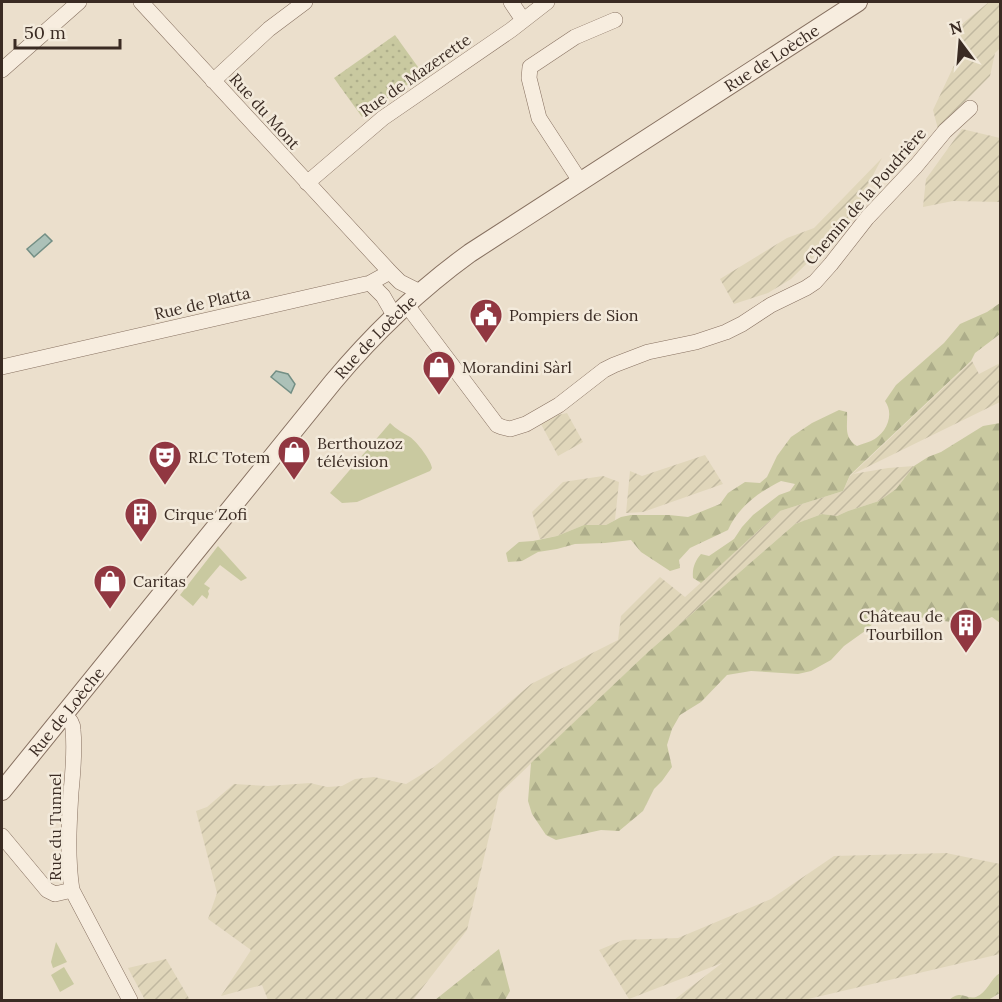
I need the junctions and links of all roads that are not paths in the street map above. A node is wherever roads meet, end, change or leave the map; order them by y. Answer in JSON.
{"nodes":[{"id":1,"x":79,"y":2,"type":"edge"},
{"id":2,"x":141,"y":2,"type":"edge"},
{"id":3,"x":305,"y":2,"type":"edge"},
{"id":4,"x":511,"y":2,"type":"edge"},
{"id":5,"x":548,"y":2,"type":"edge"},
{"id":6,"x":858,"y":2,"type":"edge"},
{"id":7,"x":524,"y":20,"type":"junction"},
{"id":8,"x":615,"y":20,"type":"dead end"},
{"id":9,"x":2,"y":70,"type":"edge"},
{"id":10,"x":213,"y":81,"type":"junction"},
{"id":11,"x":970,"y":108,"type":"dead end"},
{"id":12,"x":580,"y":181,"type":"junction"},
{"id":13,"x":307,"y":183,"type":"junction"},
{"id":14,"x":364,"y":244,"type":"junction"},
{"id":15,"x":390,"y":272,"type":"junction"},
{"id":16,"x":370,"y":283,"type":"junction"},
{"id":17,"x":407,"y":304,"type":"junction"},
{"id":18,"x":2,"y":367,"type":"edge"},
{"id":19,"x":64,"y":715,"type":"junction"},
{"id":20,"x":2,"y":791,"type":"edge"},
{"id":21,"x":2,"y":836,"type":"edge"},
{"id":22,"x":72,"y":890,"type":"junction"},
{"id":23,"x":130,"y":1000,"type":"edge"}],
"edges":[{"from":1,"to":9,"type":"street"},
{"from":2,"to":10,"type":"street","name":"Rue du Mont"},
{"from":3,"to":10,"type":"street"},
{"from":4,"to":7,"type":"street"},
{"from":5,"to":7,"type":"street","name":"Rue de Mazerette"},
{"from":6,"to":12,"type":"street","name":"Rue de Loèche"},
{"from":7,"to":13,"type":"street","name":"Rue de Mazerette"},
{"from":8,"to":12,"type":"street"},
{"from":10,"to":13,"type":"street","name":"Rue du Mont"},
{"from":11,"to":17,"type":"street","name":"Chemin de la Poudrière"},
{"from":12,"to":17,"type":"street","name":"Rue de Loèche"},
{"from":13,"to":14,"type":"street","name":"Rue du Mont"},
{"from":14,"to":15,"type":"street","name":"Rue du Mont"},
{"from":14,"to":16,"type":"street"},
{"from":15,"to":16,"type":"street","name":"Rue de Platta"},
{"from":15,"to":17,"type":"street","name":"Rue du Mont"},
{"from":16,"to":17,"type":"street"},
{"from":16,"to":18,"type":"street","name":"Rue de Platta"},
{"from":17,"to":19,"type":"street","name":"Rue de Loèche"},
{"from":19,"to":20,"type":"street","name":"Rue de Loèche"},
{"from":19,"to":22,"type":"street","name":"Rue du Tunnel"},
{"from":21,"to":22,"type":"street"},
{"from":22,"to":23,"type":"street","name":"Rue du Tunnel"}]}
